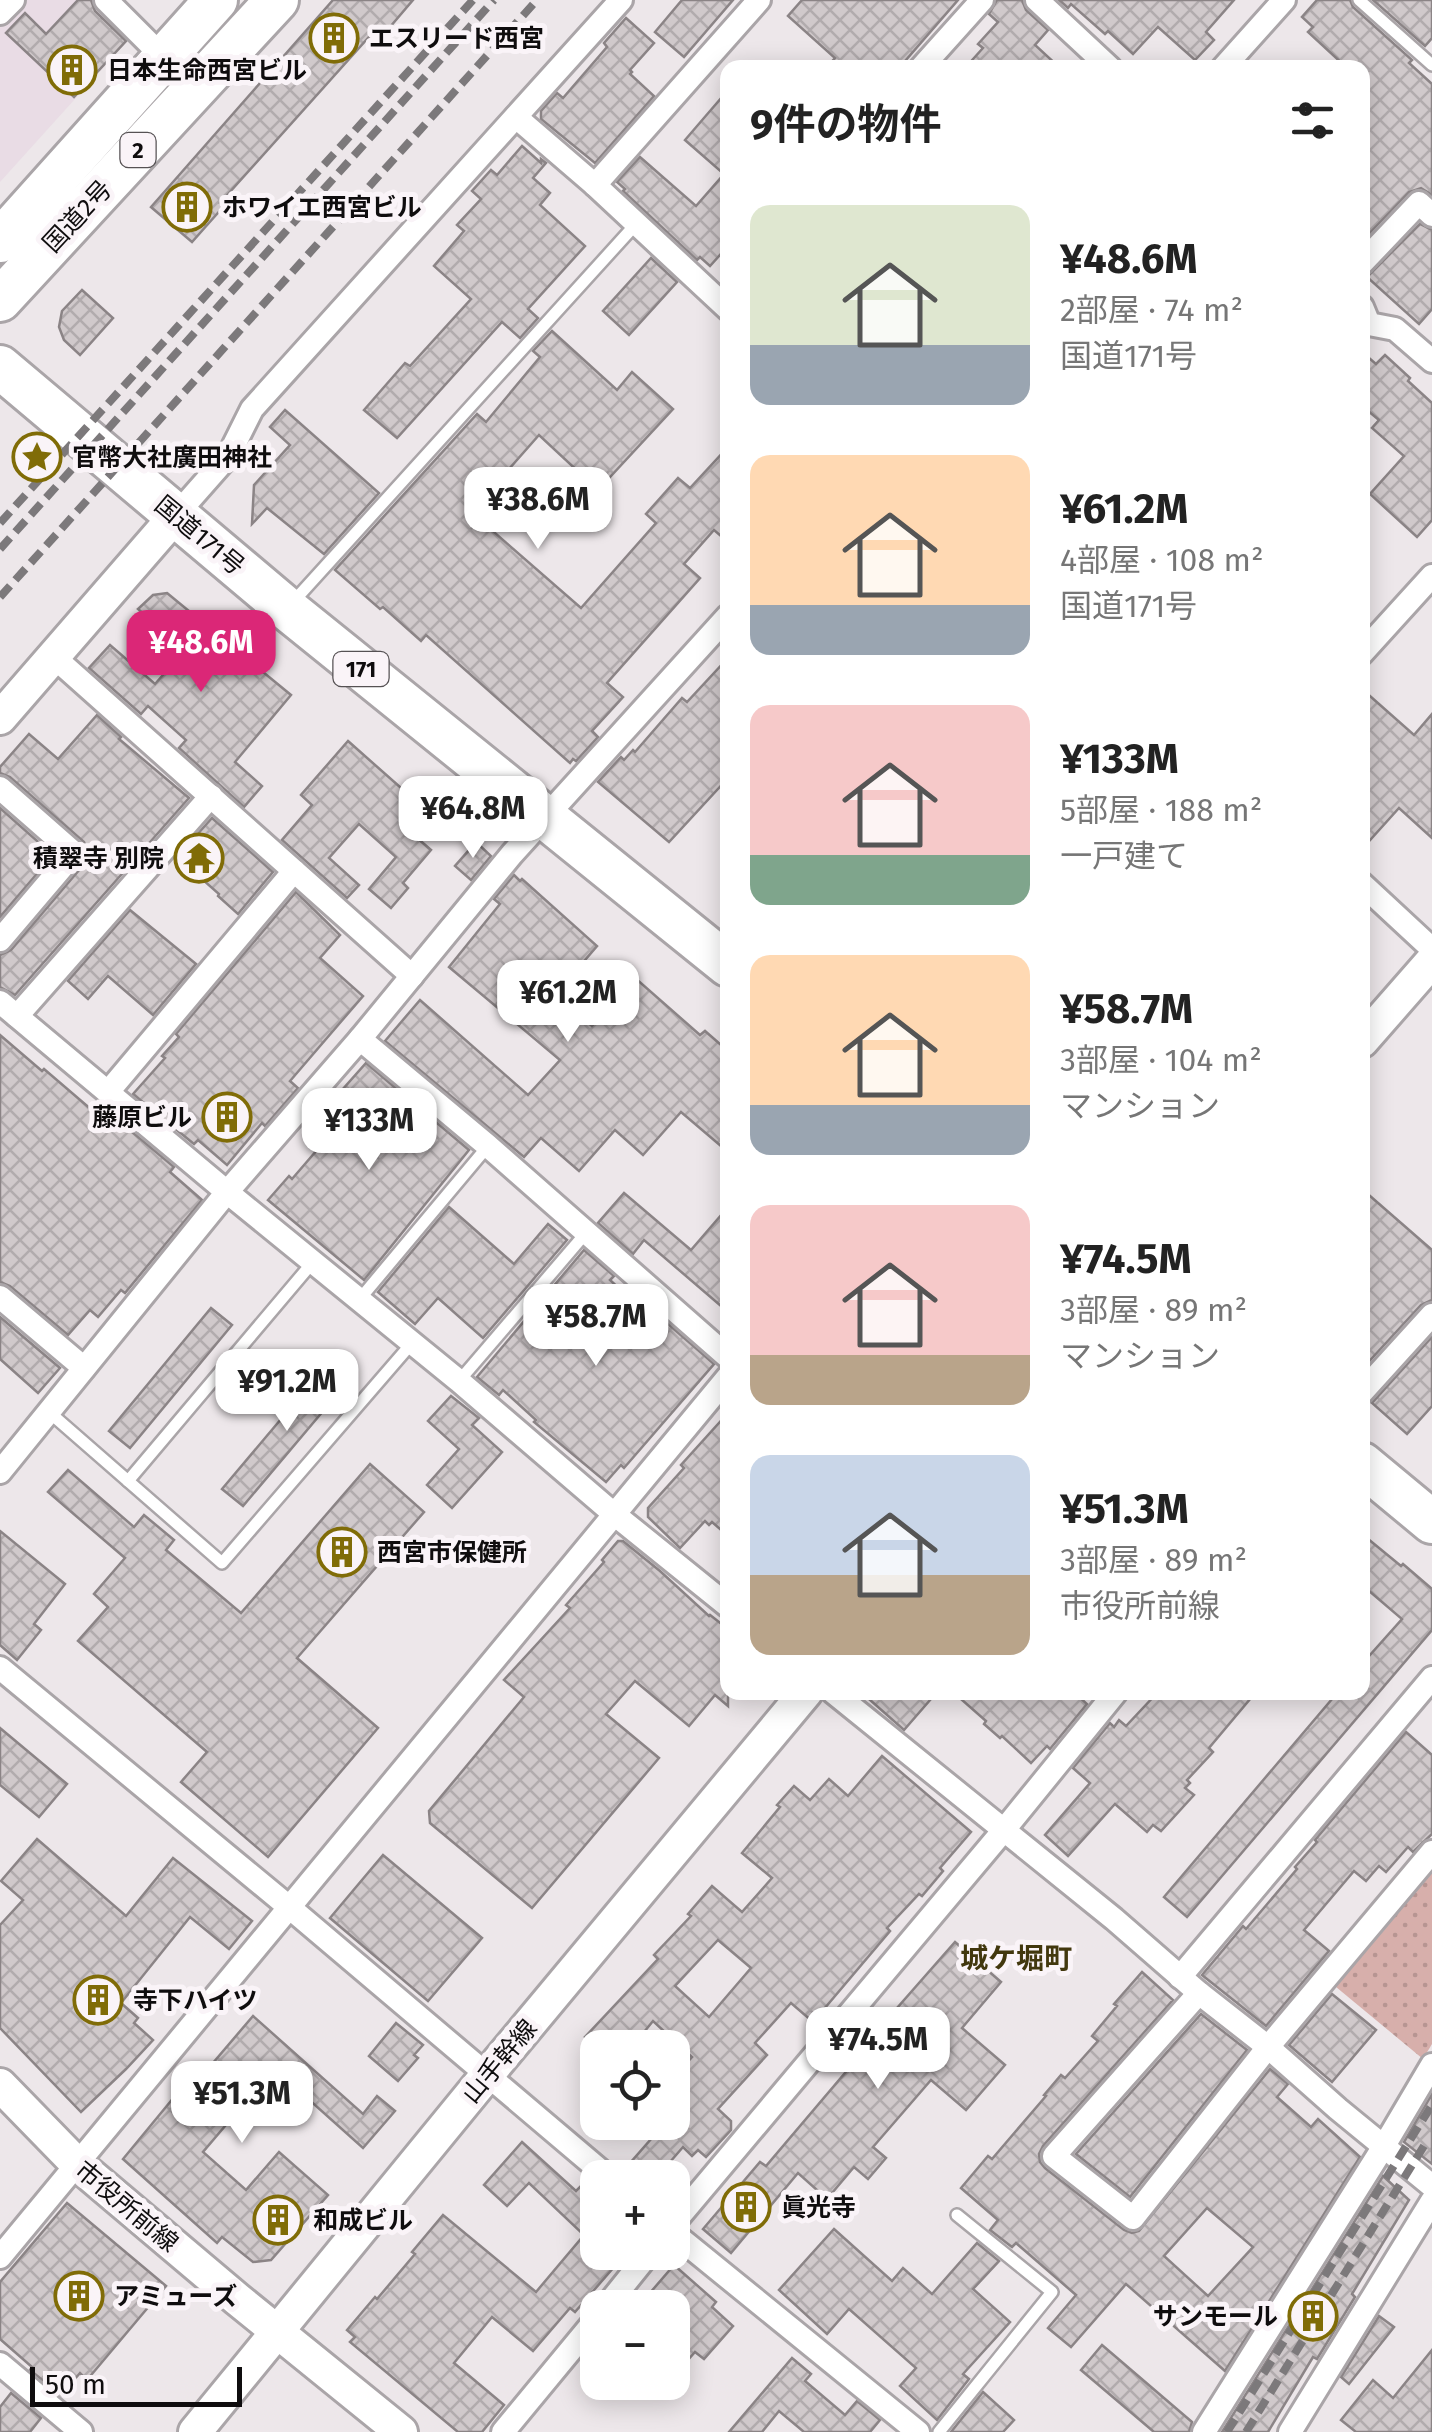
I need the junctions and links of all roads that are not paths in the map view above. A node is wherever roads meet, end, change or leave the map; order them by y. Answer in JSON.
{"nodes":[{"id":1,"x":14,"y":0,"type":"edge"},
{"id":2,"x":106,"y":0,"type":"edge"},
{"id":3,"x":216,"y":0,"type":"edge"},
{"id":4,"x":277,"y":0,"type":"edge"},
{"id":5,"x":621,"y":0,"type":"edge"},
{"id":6,"x":759,"y":0,"type":"edge"},
{"id":7,"x":982,"y":0,"type":"edge"},
{"id":8,"x":1037,"y":0,"type":"edge"},
{"id":9,"x":1284,"y":0,"type":"edge"},
{"id":10,"x":1360,"y":0,"type":"edge"},
{"id":11,"x":0,"y":13,"type":"edge"},
{"id":12,"x":164,"y":58,"type":"junction"},
{"id":13,"x":928,"y":60,"type":"edge"},
{"id":14,"x":1101,"y":60,"type":"edge"},
{"id":15,"x":1230,"y":60,"type":"edge"},
{"id":16,"x":1432,"y":65,"type":"edge"},
{"id":17,"x":516,"y":117,"type":"junction"},
{"id":18,"x":596,"y":185,"type":"junction"},
{"id":19,"x":1432,"y":215,"type":"edge"},
{"id":20,"x":636,"y":224,"type":"junction"},
{"id":21,"x":0,"y":241,"type":"edge"},
{"id":22,"x":1370,"y":254,"type":"edge"},
{"id":23,"x":720,"y":292,"type":"edge"},
{"id":24,"x":0,"y":300,"type":"edge"},
{"id":25,"x":1370,"y":322,"type":"edge"},
{"id":26,"x":1428,"y":349,"type":"edge"},
{"id":27,"x":0,"y":368,"type":"edge"},
{"id":28,"x":177,"y":514,"type":"junction"},
{"id":29,"x":1432,"y":576,"type":"edge"},
{"id":30,"x":287,"y":609,"type":"junction"},
{"id":31,"x":720,"y":625,"type":"edge"},
{"id":32,"x":1370,"y":644,"type":"edge"},
{"id":33,"x":54,"y":657,"type":"junction"},
{"id":34,"x":0,"y":718,"type":"edge"},
{"id":35,"x":0,"y":788,"type":"edge"},
{"id":36,"x":210,"y":796,"type":"junction"},
{"id":37,"x":546,"y":818,"type":"junction"},
{"id":38,"x":294,"y":871,"type":"junction"},
{"id":39,"x":1370,"y":891,"type":"edge"},
{"id":40,"x":0,"y":940,"type":"edge"},
{"id":41,"x":1432,"y":948,"type":"edge"},
{"id":42,"x":720,"y":959,"type":"edge"},
{"id":43,"x":1432,"y":961,"type":"edge"},
{"id":44,"x":412,"y":976,"type":"junction"},
{"id":45,"x":8,"y":1009,"type":"edge"},
{"id":46,"x":1370,"y":1032,"type":"edge"},
{"id":47,"x":360,"y":1039,"type":"junction"},
{"id":48,"x":108,"y":1092,"type":"junction"},
{"id":49,"x":488,"y":1146,"type":"junction"},
{"id":50,"x":227,"y":1192,"type":"junction"},
{"id":51,"x":585,"y":1234,"type":"junction"},
{"id":52,"x":313,"y":1262,"type":"junction"},
{"id":53,"x":0,"y":1297,"type":"edge"},
{"id":54,"x":359,"y":1300,"type":"junction"},
{"id":55,"x":1432,"y":1316,"type":"edge"},
{"id":56,"x":412,"y":1343,"type":"junction"},
{"id":57,"x":720,"y":1350,"type":"edge"},
{"id":58,"x":84,"y":1368,"type":"junction"},
{"id":59,"x":459,"y":1381,"type":"junction"},
{"id":60,"x":1370,"y":1383,"type":"edge"},
{"id":61,"x":720,"y":1388,"type":"edge"},
{"id":62,"x":49,"y":1412,"type":"junction"},
{"id":63,"x":4,"y":1457,"type":"edge"},
{"id":64,"x":1370,"y":1471,"type":"edge"},
{"id":65,"x":128,"y":1481,"type":"junction"},
{"id":66,"x":614,"y":1514,"type":"junction"},
{"id":67,"x":1432,"y":1522,"type":"edge"},
{"id":68,"x":720,"y":1600,"type":"edge"},
{"id":69,"x":0,"y":1668,"type":"edge"},
{"id":70,"x":1432,"y":1678,"type":"edge"},
{"id":71,"x":799,"y":1700,"type":"edge"},
{"id":72,"x":843,"y":1700,"type":"edge"},
{"id":73,"x":1110,"y":1700,"type":"edge"},
{"id":74,"x":1004,"y":1831,"type":"junction"},
{"id":75,"x":1432,"y":1852,"type":"edge"},
{"id":76,"x":289,"y":1907,"type":"junction"},
{"id":77,"x":1180,"y":1976,"type":"junction"},
{"id":78,"x":1199,"y":1993,"type":"junction"},
{"id":79,"x":1268,"y":2047,"type":"junction"},
{"id":80,"x":1432,"y":2064,"type":"edge"},
{"id":81,"x":487,"y":2074,"type":"junction"},
{"id":82,"x":0,"y":2085,"type":"edge"},
{"id":83,"x":1384,"y":2146,"type":"junction"},
{"id":84,"x":587,"y":2160,"type":"edge"},
{"id":85,"x":76,"y":2163,"type":"junction"},
{"id":86,"x":1432,"y":2186,"type":"edge"},
{"id":87,"x":1432,"y":2201,"type":"edge"},
{"id":88,"x":690,"y":2207,"type":"edge"},
{"id":89,"x":957,"y":2215,"type":"dead end"},
{"id":90,"x":690,"y":2244,"type":"edge"},
{"id":91,"x":0,"y":2258,"type":"edge"},
{"id":92,"x":636,"y":2270,"type":"edge"},
{"id":93,"x":619,"y":2290,"type":"edge"},
{"id":94,"x":278,"y":2332,"type":"junction"},
{"id":95,"x":580,"y":2338,"type":"edge"},
{"id":96,"x":0,"y":2364,"type":"edge"},
{"id":97,"x":905,"y":2428,"type":"edge"},
{"id":98,"x":81,"y":2432,"type":"edge"},
{"id":99,"x":195,"y":2432,"type":"edge"},
{"id":100,"x":401,"y":2432,"type":"edge"},
{"id":101,"x":502,"y":2432,"type":"edge"},
{"id":102,"x":940,"y":2432,"type":"edge"},
{"id":103,"x":1204,"y":2432,"type":"edge"},
{"id":104,"x":1290,"y":2432,"type":"edge"}],
"edges":[{"from":1,"to":11,"type":"street"},
{"from":2,"to":12,"type":"street"},
{"from":3,"to":12,"type":"highway","name":"国道2号","number":"2"},
{"from":4,"to":24,"type":"highway","name":"国道2号","number":"2"},
{"from":5,"to":17,"type":"street"},
{"from":6,"to":18,"type":"street"},
{"from":7,"to":13,"type":"street"},
{"from":8,"to":14,"type":"street"},
{"from":9,"to":15,"type":"street"},
{"from":10,"to":16,"type":"lane"},
{"from":12,"to":21,"type":"highway","name":"国道2号","number":"2"},
{"from":17,"to":18,"type":"street"},
{"from":17,"to":28,"type":"street"},
{"from":18,"to":20,"type":"street"},
{"from":19,"to":22,"type":"street"},
{"from":20,"to":23,"type":"street"},
{"from":20,"to":30,"type":"lane"},
{"from":25,"to":26,"type":"street"},
{"from":27,"to":28,"type":"highway","name":"国道171号","number":"171"},
{"from":28,"to":30,"type":"highway","name":"国道171号","number":"171"},
{"from":28,"to":33,"type":"street"},
{"from":29,"to":32,"type":"street"},
{"from":30,"to":37,"type":"highway","name":"国道171号","number":"171"},
{"from":31,"to":37,"type":"street"},
{"from":33,"to":34,"type":"street"},
{"from":33,"to":36,"type":"street"},
{"from":35,"to":40,"type":"street"},
{"from":36,"to":38,"type":"street"},
{"from":36,"to":45,"type":"street"},
{"from":37,"to":42,"type":"highway","name":"国道171号","number":"171"},
{"from":37,"to":44,"type":"street"},
{"from":38,"to":44,"type":"street"},
{"from":38,"to":48,"type":"street"},
{"from":39,"to":41,"type":"street"},
{"from":43,"to":46,"type":"street"},
{"from":44,"to":47,"type":"street"},
{"from":45,"to":48,"type":"street"},
{"from":47,"to":49,"type":"street"},
{"from":47,"to":50,"type":"street"},
{"from":48,"to":50,"type":"street"},
{"from":49,"to":51,"type":"street"},
{"from":49,"to":54,"type":"lane"},
{"from":50,"to":52,"type":"street"},
{"from":50,"to":58,"type":"street"},
{"from":51,"to":57,"type":"street"},
{"from":51,"to":59,"type":"lane"},
{"from":52,"to":54,"type":"street"},
{"from":52,"to":65,"type":"lane"},
{"from":53,"to":58,"type":"street"},
{"from":54,"to":56,"type":"street"},
{"from":55,"to":60,"type":"street"},
{"from":56,"to":59,"type":"street"},
{"from":56,"to":65,"type":"lane"},
{"from":58,"to":62,"type":"street"},
{"from":59,"to":66,"type":"street"},
{"from":61,"to":66,"type":"street"},
{"from":62,"to":63,"type":"street"},
{"from":62,"to":65,"type":"lane"},
{"from":64,"to":67,"type":"highway"},
{"from":66,"to":68,"type":"street"},
{"from":66,"to":76,"type":"street"},
{"from":69,"to":76,"type":"street"},
{"from":70,"to":77,"type":"street"},
{"from":71,"to":81,"type":"street","name":"山手幹線"},
{"from":72,"to":74,"type":"street"},
{"from":73,"to":74,"type":"street"},
{"from":74,"to":77,"type":"street"},
{"from":74,"to":88,"type":"street"},
{"from":75,"to":79,"type":"street"},
{"from":76,"to":81,"type":"street"},
{"from":76,"to":85,"type":"street"},
{"from":77,"to":78,"type":"street"},
{"from":78,"to":79,"type":"street"},
{"from":78,"to":79,"type":"street"},
{"from":79,"to":83,"type":"street"},
{"from":80,"to":83,"type":"street"},
{"from":81,"to":84,"type":"street"},
{"from":81,"to":94,"type":"street","name":"山手幹線"},
{"from":82,"to":85,"type":"street","name":"市役所前線"},
{"from":83,"to":86,"type":"street"},
{"from":83,"to":103,"type":"street"},
{"from":85,"to":91,"type":"street"},
{"from":85,"to":94,"type":"street","name":"市役所前線"},
{"from":87,"to":104,"type":"street"},
{"from":89,"to":102,"type":"lane"},
{"from":90,"to":97,"type":"street"},
{"from":92,"to":93,"type":"street"},
{"from":94,"to":99,"type":"street","name":"山手幹線"},
{"from":94,"to":100,"type":"street","name":"市役所前線"},
{"from":95,"to":101,"type":"street"},
{"from":96,"to":98,"type":"street"}]}
